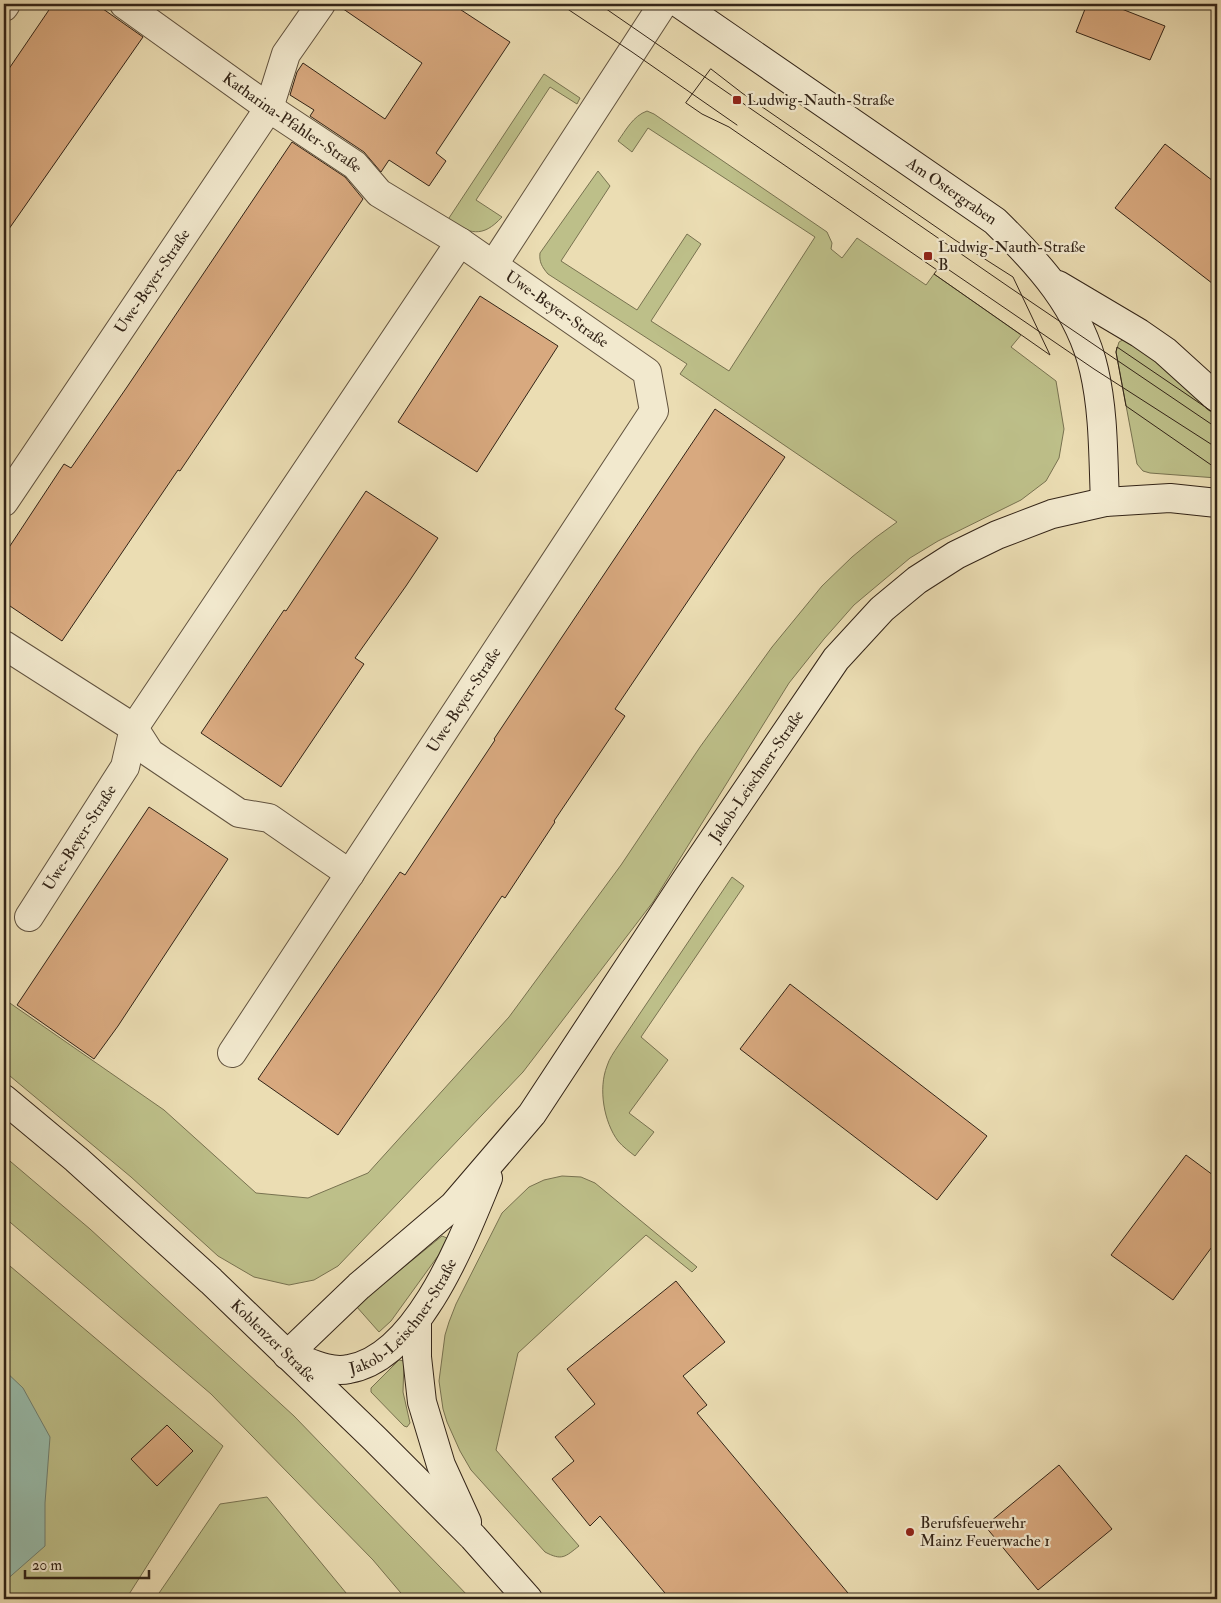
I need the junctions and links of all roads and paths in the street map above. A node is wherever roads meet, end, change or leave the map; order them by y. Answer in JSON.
{"nodes":[{"id":1,"x":6,"y":4,"type":"edge"},
{"id":2,"x":124,"y":4,"type":"edge"},
{"id":3,"x":321,"y":4,"type":"edge"},
{"id":4,"x":663,"y":4,"type":"edge"},
{"id":5,"x":680,"y":4,"type":"edge"},
{"id":6,"x":4,"y":7,"type":"edge"},
{"id":7,"x":269,"y":108,"type":"junction"},
{"id":8,"x":460,"y":242,"type":"junction"},
{"id":9,"x":494,"y":264,"type":"junction"},
{"id":10,"x":1050,"y":279,"type":"junction"},
{"id":11,"x":1217,"y":398,"type":"edge"},
{"id":12,"x":4,"y":502,"type":"edge"},
{"id":13,"x":1105,"y":502,"type":"junction"},
{"id":14,"x":1217,"y":503,"type":"edge"},
{"id":15,"x":4,"y":644,"type":"edge"},
{"id":16,"x":134,"y":728,"type":"junction"},
{"id":17,"x":350,"y":874,"type":"junction"},
{"id":18,"x":29,"y":917,"type":"dead end"},
{"id":19,"x":232,"y":1053,"type":"dead end"},
{"id":20,"x":4,"y":1099,"type":"edge"},
{"id":21,"x":498,"y":1156,"type":"junction"},
{"id":22,"x":418,"y":1320,"type":"junction"},
{"id":23,"x":288,"y":1355,"type":"junction"},
{"id":24,"x":473,"y":1537,"type":"junction"},
{"id":25,"x":528,"y":1599,"type":"edge"}],
"edges":[{"from":1,"to":6,"type":"street"},
{"from":2,"to":7,"type":"street","name":"Katharina-Pfahler-Straße"},
{"from":3,"to":7,"type":"street","name":"Uwe-Beyer-Straße"},
{"from":4,"to":9,"type":"street"},
{"from":5,"to":10,"type":"street","name":"Am Ostergraben"},
{"from":7,"to":8,"type":"street","name":"Katharina-Pfahler-Straße"},
{"from":7,"to":12,"type":"street","name":"Uwe-Beyer-Straße"},
{"from":8,"to":9,"type":"street","name":"Uwe-Beyer-Straße"},
{"from":8,"to":16,"type":"street","name":"Uwe-Beyer-Straße"},
{"from":9,"to":17,"type":"street","name":"Uwe-Beyer-Straße"},
{"from":10,"to":11,"type":"street"},
{"from":10,"to":13,"type":"street","name":"Am Ostergraben"},
{"from":13,"to":14,"type":"street"},
{"from":13,"to":21,"type":"street","name":"Jakob-Leischner-Straße"},
{"from":15,"to":16,"type":"street"},
{"from":16,"to":17,"type":"street"},
{"from":16,"to":18,"type":"street","name":"Uwe-Beyer-Straße"},
{"from":17,"to":19,"type":"street","name":"Uwe-Beyer-Straße"},
{"from":20,"to":23,"type":"street","name":"Koblenzer Straße"},
{"from":21,"to":22,"type":"street","name":"Jakob-Leischner-Straße"},
{"from":21,"to":23,"type":"street","name":"Jakob-Leischner-Straße"},
{"from":22,"to":23,"type":"street","name":"Jakob-Leischner-Straße"},
{"from":22,"to":24,"type":"street"},
{"from":23,"to":24,"type":"street","name":"Koblenzer Straße"},
{"from":24,"to":25,"type":"street","name":"Koblenzer Straße"}]}
